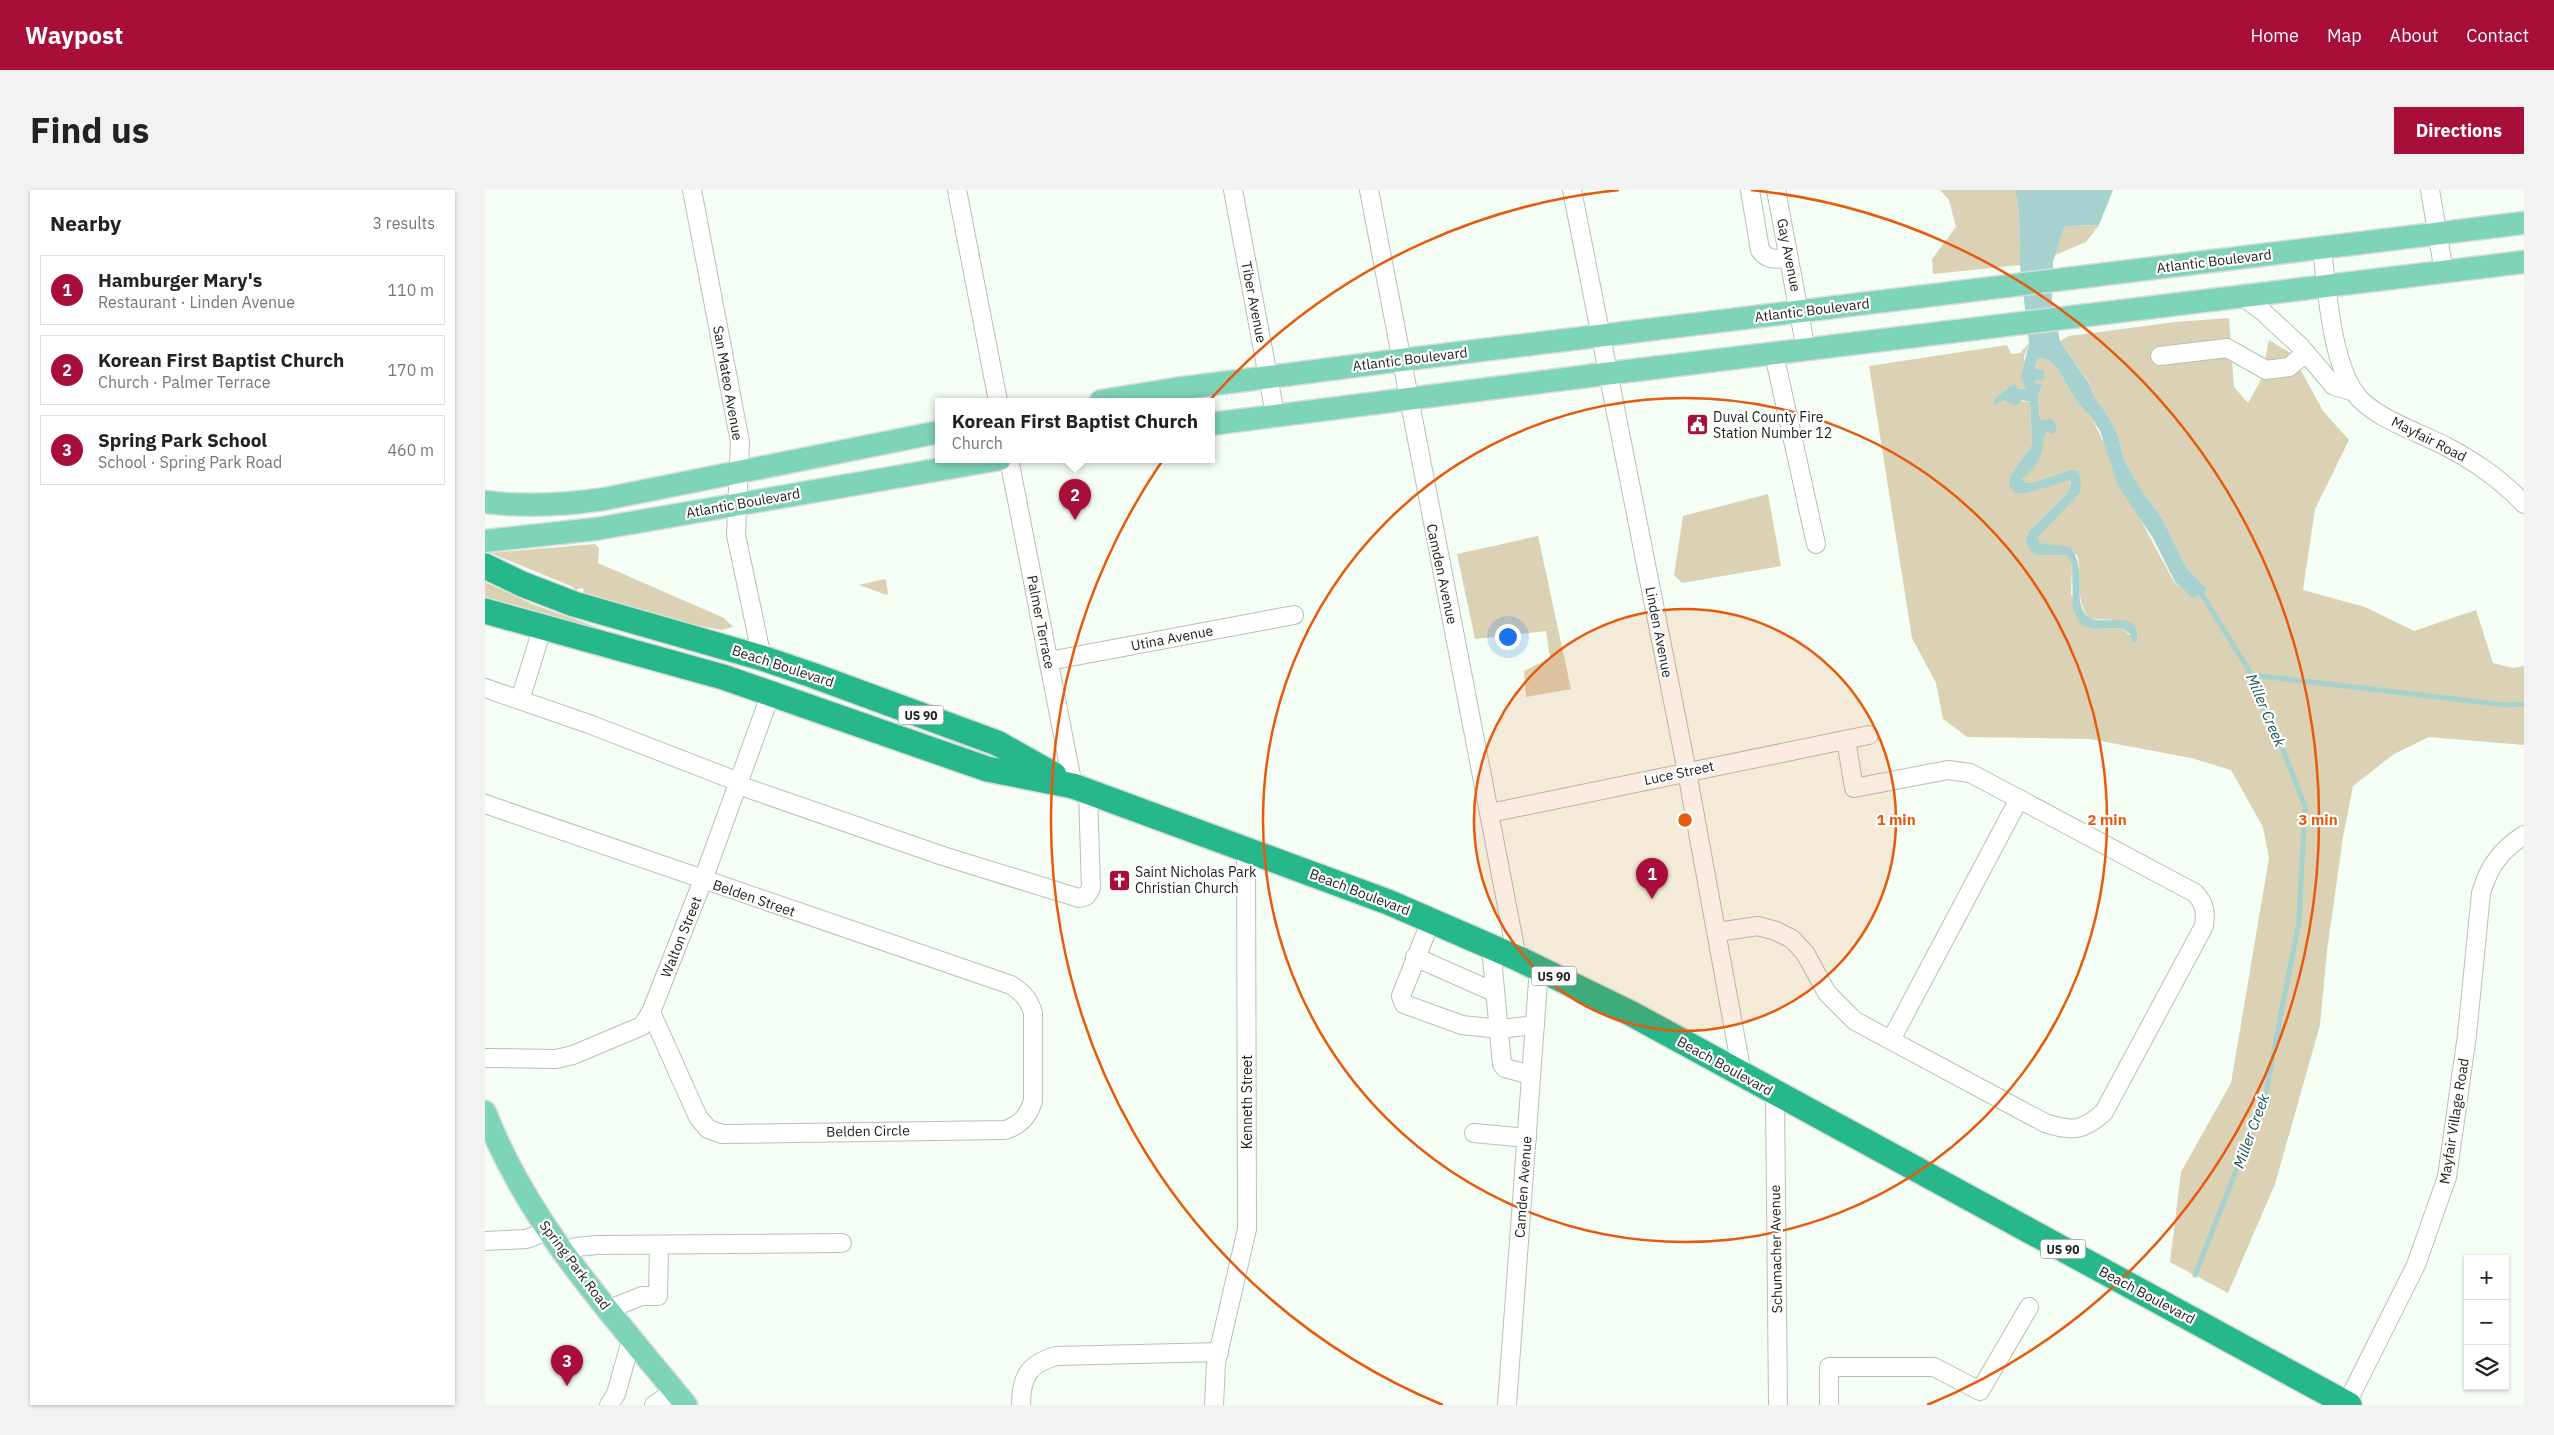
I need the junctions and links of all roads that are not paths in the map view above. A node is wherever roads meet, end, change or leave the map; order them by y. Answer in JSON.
{"nodes":[{"id":1,"x":692,"y":190,"type":"edge"},
{"id":2,"x":957,"y":190,"type":"edge"},
{"id":3,"x":1233,"y":190,"type":"edge"},
{"id":4,"x":1369,"y":190,"type":"edge"},
{"id":5,"x":1572,"y":190,"type":"edge"},
{"id":6,"x":1750,"y":190,"type":"edge"},
{"id":7,"x":1776,"y":190,"type":"edge"},
{"id":8,"x":2429,"y":190,"type":"edge"},
{"id":9,"x":2524,"y":223,"type":"edge"},
{"id":10,"x":2437,"y":234,"type":"junction"},
{"id":11,"x":2322,"y":248,"type":"junction"},
{"id":12,"x":1789,"y":258,"type":"junction"},
{"id":13,"x":2524,"y":262,"type":"edge"},
{"id":14,"x":2444,"y":272,"type":"junction"},
{"id":15,"x":2327,"y":286,"type":"junction"},
{"id":16,"x":2241,"y":296,"type":"junction"},
{"id":17,"x":1800,"y":312,"type":"junction"},
{"id":18,"x":1599,"y":337,"type":"junction"},
{"id":19,"x":1807,"y":350,"type":"junction"},
{"id":20,"x":2306,"y":353,"type":"junction"},
{"id":21,"x":1774,"y":354,"type":"junction"},
{"id":22,"x":2159,"y":356,"type":"dead end"},
{"id":23,"x":1401,"y":360,"type":"junction"},
{"id":24,"x":1607,"y":373,"type":"junction"},
{"id":25,"x":1268,"y":377,"type":"junction"},
{"id":26,"x":2355,"y":392,"type":"junction"},
{"id":27,"x":997,"y":398,"type":"edge"},
{"id":28,"x":1122,"y":398,"type":"edge"},
{"id":29,"x":1408,"y":398,"type":"junction"},
{"id":30,"x":1275,"y":414,"type":"junction"},
{"id":31,"x":1215,"y":423,"type":"edge"},
{"id":32,"x":935,"y":433,"type":"edge"},
{"id":33,"x":978,"y":463,"type":"edge"},
{"id":34,"x":1010,"y":463,"type":"edge"},
{"id":35,"x":738,"y":473,"type":"junction"},
{"id":36,"x":485,"y":502,"type":"edge"},
{"id":37,"x":737,"y":503,"type":"junction"},
{"id":38,"x":2524,"y":504,"type":"edge"},
{"id":39,"x":485,"y":541,"type":"edge"},
{"id":40,"x":1816,"y":544,"type":"dead end"},
{"id":41,"x":485,"y":566,"type":"edge"},
{"id":42,"x":485,"y":611,"type":"edge"},
{"id":43,"x":1294,"y":615,"type":"dead end"},
{"id":44,"x":542,"y":628,"type":"junction"},
{"id":45,"x":762,"y":658,"type":"junction"},
{"id":46,"x":1049,"y":661,"type":"junction"},
{"id":47,"x":485,"y":688,"type":"edge"},
{"id":48,"x":771,"y":694,"type":"junction"},
{"id":49,"x":520,"y":700,"type":"junction"},
{"id":50,"x":1869,"y":735,"type":"dead end"},
{"id":51,"x":1845,"y":740,"type":"junction"},
{"id":52,"x":1687,"y":772,"type":"junction"},
{"id":53,"x":739,"y":784,"type":"junction"},
{"id":54,"x":1081,"y":789,"type":"junction"},
{"id":55,"x":2019,"y":799,"type":"junction"},
{"id":56,"x":485,"y":804,"type":"edge"},
{"id":57,"x":1490,"y":813,"type":"junction"},
{"id":58,"x":2524,"y":835,"type":"edge"},
{"id":59,"x":1246,"y":848,"type":"junction"},
{"id":60,"x":703,"y":880,"type":"junction"},
{"id":61,"x":1431,"y":920,"type":"junction"},
{"id":62,"x":1717,"y":932,"type":"junction"},
{"id":63,"x":1491,"y":947,"type":"junction"},
{"id":64,"x":1415,"y":957,"type":"junction"},
{"id":65,"x":1517,"y":958,"type":"junction"},
{"id":66,"x":1539,"y":968,"type":"junction"},
{"id":67,"x":1022,"y":992,"type":"joint"},
{"id":68,"x":1494,"y":992,"type":"junction"},
{"id":69,"x":651,"y":1012,"type":"junction"},
{"id":70,"x":1535,"y":1026,"type":"junction"},
{"id":71,"x":1500,"y":1029,"type":"junction"},
{"id":72,"x":1891,"y":1040,"type":"junction"},
{"id":73,"x":485,"y":1058,"type":"edge"},
{"id":74,"x":1742,"y":1074,"type":"junction"},
{"id":75,"x":1531,"y":1075,"type":"junction"},
{"id":76,"x":1775,"y":1093,"type":"junction"},
{"id":77,"x":485,"y":1112,"type":"edge"},
{"id":78,"x":1475,"y":1133,"type":"dead end"},
{"id":79,"x":1527,"y":1138,"type":"junction"},
{"id":80,"x":547,"y":1231,"type":"junction"},
{"id":81,"x":485,"y":1241,"type":"edge"},
{"id":82,"x":842,"y":1243,"type":"dead end"},
{"id":83,"x":659,"y":1246,"type":"junction"},
{"id":84,"x":563,"y":1252,"type":"junction"},
{"id":85,"x":2029,"y":1307,"type":"dead end"},
{"id":86,"x":609,"y":1309,"type":"junction"},
{"id":87,"x":631,"y":1337,"type":"junction"},
{"id":88,"x":1219,"y":1352,"type":"junction"},
{"id":89,"x":680,"y":1398,"type":"edge"},
{"id":90,"x":1979,"y":1398,"type":"edge"},
{"id":91,"x":609,"y":1405,"type":"edge"},
{"id":92,"x":655,"y":1405,"type":"edge"},
{"id":93,"x":1021,"y":1405,"type":"edge"},
{"id":94,"x":1214,"y":1405,"type":"edge"},
{"id":95,"x":1507,"y":1405,"type":"edge"},
{"id":96,"x":1778,"y":1405,"type":"edge"},
{"id":97,"x":1829,"y":1405,"type":"edge"},
{"id":98,"x":2348,"y":1405,"type":"edge"}],
"edges":[{"from":1,"to":35,"type":"street","name":"San Mateo Avenue"},
{"from":2,"to":27,"type":"street"},
{"from":3,"to":25,"type":"street","name":"Tiber Avenue"},
{"from":4,"to":23,"type":"street","name":"Camden Avenue"},
{"from":5,"to":18,"type":"street","name":"Linden Avenue"},
{"from":6,"to":12,"type":"street"},
{"from":7,"to":12,"type":"street","name":"Gay Avenue"},
{"from":8,"to":10,"type":"street"},
{"from":9,"to":10,"type":"main road","name":"Atlantic Boulevard"},
{"from":10,"to":11,"type":"main road","name":"Atlantic Boulevard"},
{"from":10,"to":14,"type":"street"},
{"from":11,"to":15,"type":"street","name":"Mayfair Road"},
{"from":11,"to":17,"type":"main road","name":"Atlantic Boulevard"},
{"from":12,"to":17,"type":"street","name":"Gay Avenue"},
{"from":13,"to":14,"type":"main road"},
{"from":14,"to":15,"type":"main road"},
{"from":15,"to":16,"type":"main road"},
{"from":15,"to":26,"type":"street","name":"Mayfair Road"},
{"from":16,"to":19,"type":"main road"},
{"from":16,"to":20,"type":"street"},
{"from":17,"to":18,"type":"main road","name":"Atlantic Boulevard"},
{"from":17,"to":19,"type":"street","name":"Gay Avenue"},
{"from":18,"to":23,"type":"main road","name":"Atlantic Boulevard"},
{"from":18,"to":24,"type":"street","name":"Linden Avenue"},
{"from":19,"to":21,"type":"main road"},
{"from":20,"to":22,"type":"street"},
{"from":20,"to":26,"type":"street"},
{"from":21,"to":24,"type":"main road"},
{"from":21,"to":40,"type":"street"},
{"from":23,"to":25,"type":"main road","name":"Atlantic Boulevard"},
{"from":23,"to":29,"type":"street","name":"Camden Avenue"},
{"from":24,"to":29,"type":"main road"},
{"from":24,"to":52,"type":"street","name":"Linden Avenue"},
{"from":25,"to":28,"type":"main road","name":"Atlantic Boulevard"},
{"from":25,"to":30,"type":"street","name":"Tiber Avenue"},
{"from":26,"to":38,"type":"street","name":"Mayfair Road"},
{"from":29,"to":30,"type":"main road"},
{"from":29,"to":57,"type":"street","name":"Camden Avenue"},
{"from":30,"to":31,"type":"main road"},
{"from":32,"to":35,"type":"main road"},
{"from":33,"to":37,"type":"main road","name":"Atlantic Boulevard"},
{"from":34,"to":46,"type":"street","name":"Palmer Terrace"},
{"from":35,"to":36,"type":"main road"},
{"from":35,"to":37,"type":"street","name":"San Mateo Avenue"},
{"from":37,"to":39,"type":"main road","name":"Atlantic Boulevard"},
{"from":37,"to":45,"type":"street","name":"San Mateo Avenue"},
{"from":41,"to":45,"type":"highway","name":"Beach Boulevard","number":"US 90"},
{"from":42,"to":44,"type":"highway","name":"Beach Boulevard","number":"US 90"},
{"from":43,"to":46,"type":"street","name":"Utina Avenue"},
{"from":44,"to":48,"type":"highway","name":"Beach Boulevard","number":"US 90"},
{"from":44,"to":49,"type":"street"},
{"from":45,"to":48,"type":"main road","name":"San Mateo Avenue"},
{"from":45,"to":54,"type":"highway","name":"Beach Boulevard","number":"US 90"},
{"from":46,"to":54,"type":"street","name":"Palmer Terrace"},
{"from":47,"to":49,"type":"street"},
{"from":48,"to":53,"type":"street","name":"Walton Street"},
{"from":48,"to":54,"type":"highway","name":"Beach Boulevard","number":"US 90"},
{"from":49,"to":53,"type":"street"},
{"from":50,"to":51,"type":"street","name":"Luce Street"},
{"from":51,"to":52,"type":"street","name":"Luce Street"},
{"from":51,"to":55,"type":"street"},
{"from":52,"to":57,"type":"street","name":"Luce Street"},
{"from":52,"to":62,"type":"street","name":"Linden Avenue"},
{"from":53,"to":54,"type":"street","name":"Palmer Terrace"},
{"from":53,"to":60,"type":"street","name":"Walton Street"},
{"from":54,"to":59,"type":"highway","name":"Beach Boulevard","number":"US 90"},
{"from":55,"to":72,"type":"street"},
{"from":55,"to":72,"type":"street"},
{"from":56,"to":60,"type":"street","name":"Belden Street"},
{"from":57,"to":65,"type":"street","name":"Camden Avenue"},
{"from":58,"to":98,"type":"street","name":"Mayfair Village Road"},
{"from":59,"to":61,"type":"highway","name":"Beach Boulevard","number":"US 90"},
{"from":59,"to":88,"type":"street","name":"Kenneth Street"},
{"from":60,"to":67,"type":"street","name":"Belden Street"},
{"from":60,"to":69,"type":"street","name":"Walton Street"},
{"from":61,"to":63,"type":"highway","name":"Beach Boulevard","number":"US 90"},
{"from":61,"to":64,"type":"street"},
{"from":62,"to":72,"type":"street"},
{"from":62,"to":74,"type":"street","name":"Linden Avenue"},
{"from":63,"to":65,"type":"highway","name":"Beach Boulevard","number":"US 90"},
{"from":63,"to":68,"type":"street"},
{"from":64,"to":68,"type":"street"},
{"from":64,"to":71,"type":"street"},
{"from":65,"to":66,"type":"highway","name":"Beach Boulevard","number":"US 90"},
{"from":66,"to":70,"type":"street","name":"Camden Avenue"},
{"from":66,"to":74,"type":"highway","name":"Beach Boulevard","number":"US 90"},
{"from":67,"to":69,"type":"street","name":"Belden Circle"},
{"from":68,"to":71,"type":"street"},
{"from":69,"to":73,"type":"street","name":"Walton Street"},
{"from":70,"to":71,"type":"street"},
{"from":70,"to":75,"type":"street","name":"Camden Avenue"},
{"from":71,"to":75,"type":"street"},
{"from":74,"to":76,"type":"highway","name":"Beach Boulevard","number":"US 90"},
{"from":75,"to":79,"type":"street","name":"Camden Avenue"},
{"from":76,"to":96,"type":"street","name":"Schumacher Avenue"},
{"from":76,"to":98,"type":"highway","name":"Beach Boulevard","number":"US 90"},
{"from":77,"to":80,"type":"main road","name":"Spring Park Road"},
{"from":78,"to":79,"type":"street"},
{"from":79,"to":95,"type":"street","name":"Camden Avenue"},
{"from":80,"to":81,"type":"street"},
{"from":80,"to":84,"type":"main road","name":"Spring Park Road"},
{"from":82,"to":83,"type":"street"},
{"from":83,"to":84,"type":"street"},
{"from":83,"to":86,"type":"street"},
{"from":84,"to":86,"type":"main road","name":"Spring Park Road"},
{"from":85,"to":90,"type":"street"},
{"from":86,"to":87,"type":"main road","name":"Spring Park Road"},
{"from":87,"to":89,"type":"main road","name":"Spring Park Road"},
{"from":87,"to":91,"type":"street"},
{"from":88,"to":93,"type":"street"},
{"from":88,"to":94,"type":"street","name":"Kenneth Street"},
{"from":89,"to":92,"type":"street"},
{"from":90,"to":97,"type":"street"}]}
